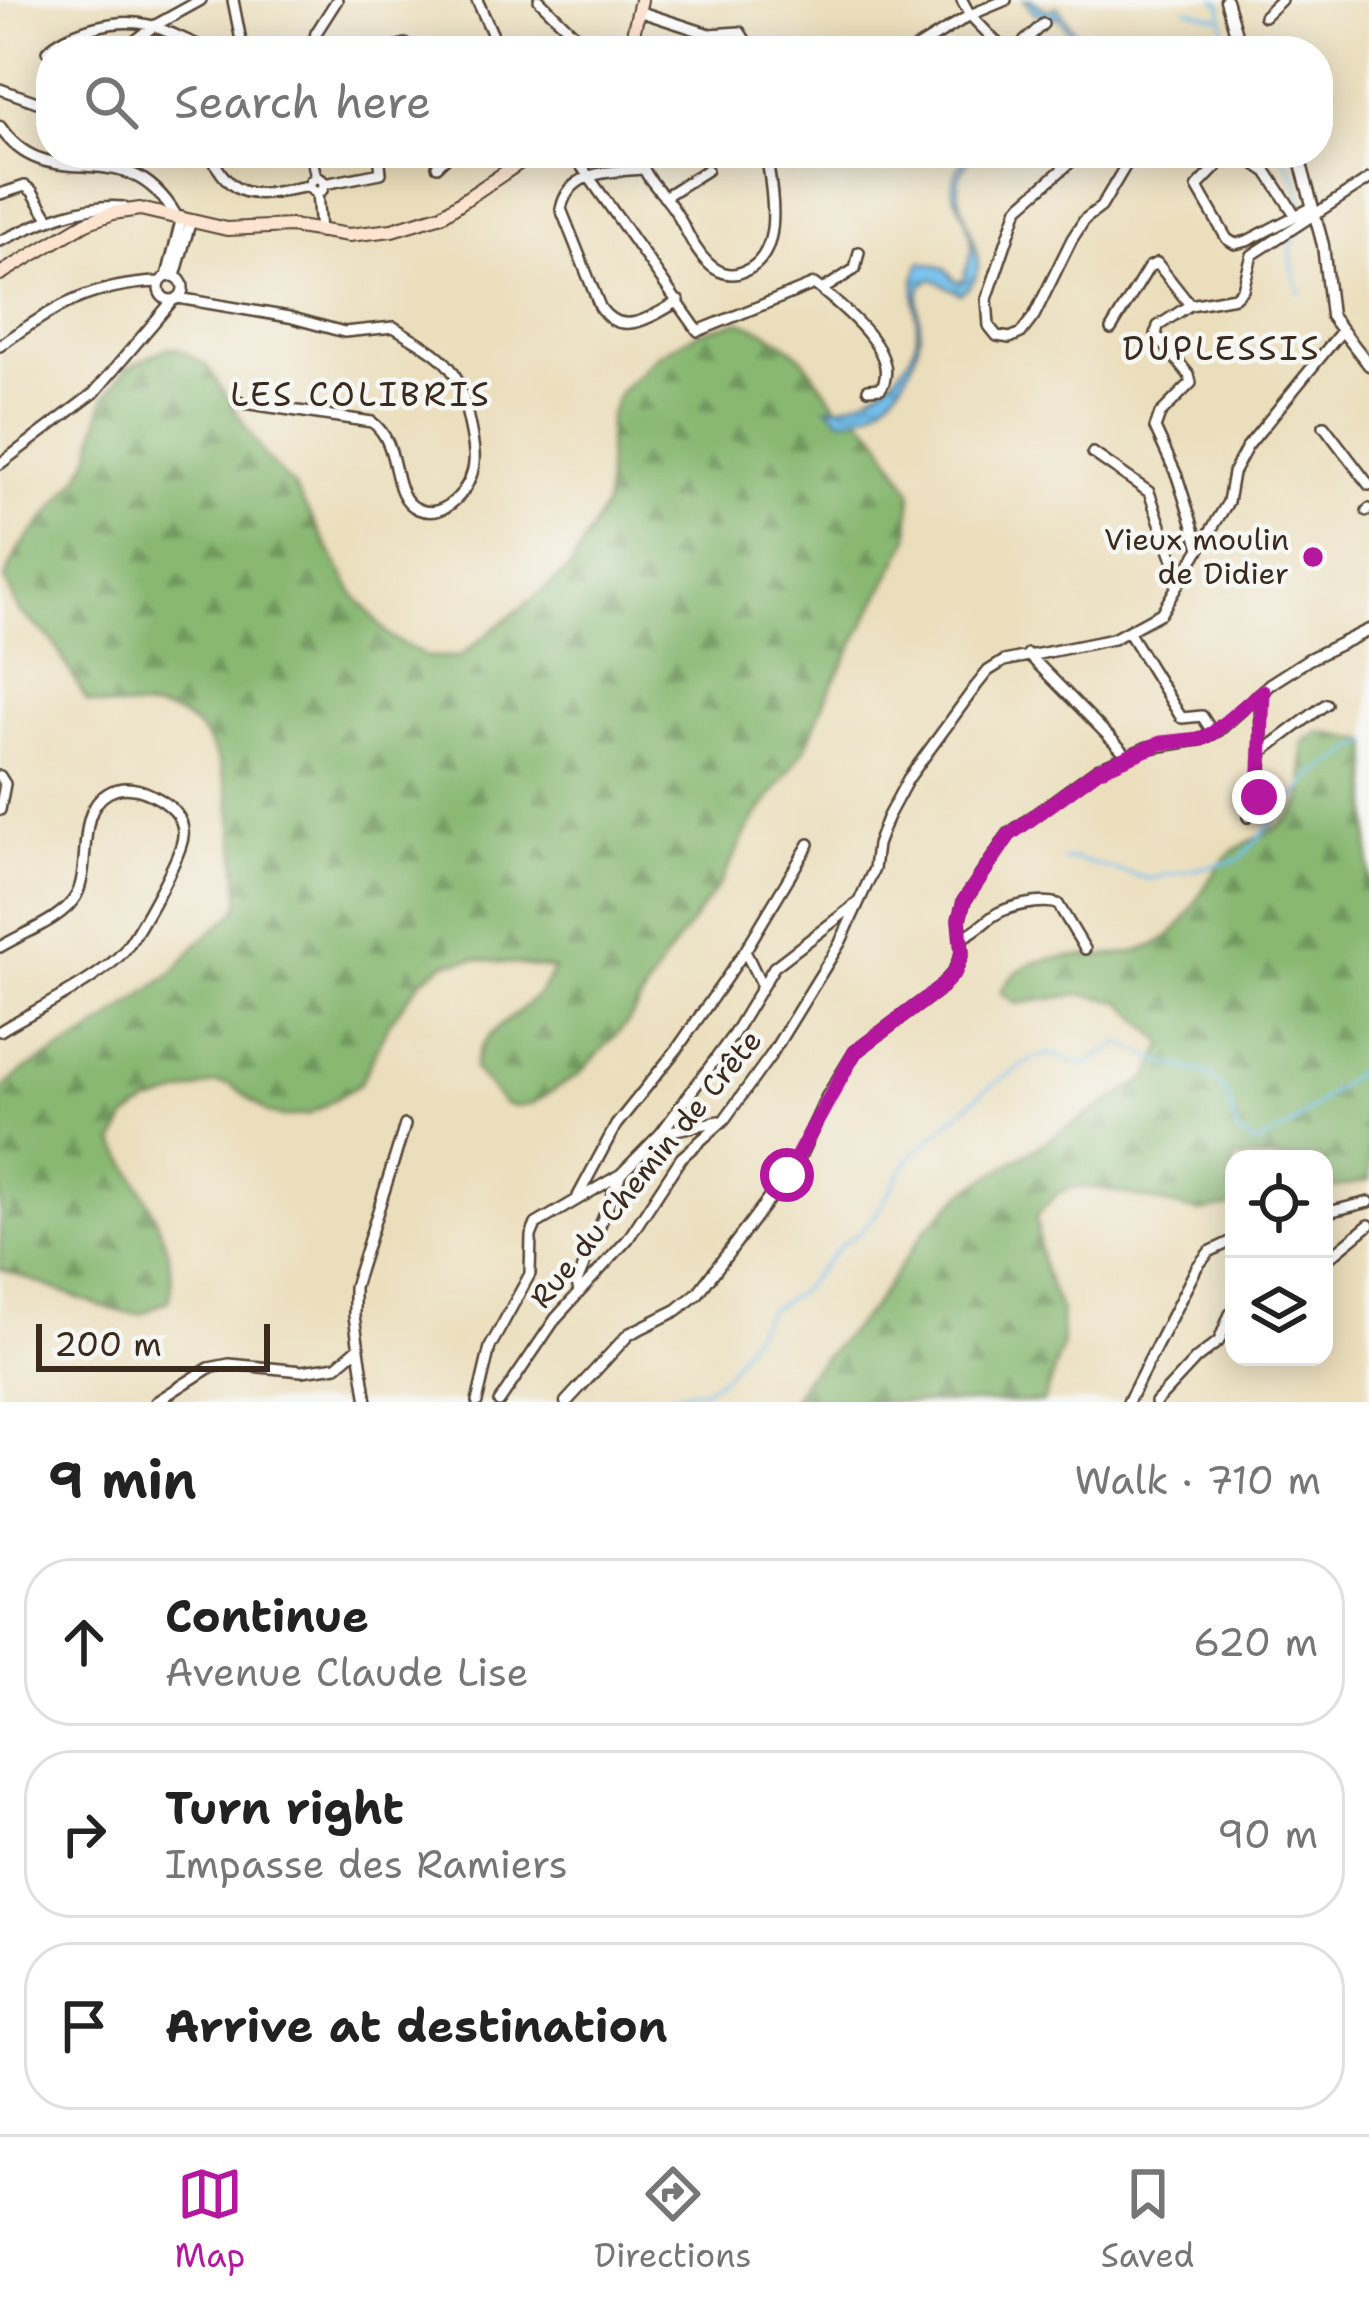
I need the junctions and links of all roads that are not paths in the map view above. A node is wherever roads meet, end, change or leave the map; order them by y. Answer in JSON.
{"nodes":[{"id":1,"x":200,"y":0,"type":"edge"},
{"id":2,"x":232,"y":0,"type":"edge"},
{"id":3,"x":337,"y":0,"type":"edge"},
{"id":4,"x":477,"y":0,"type":"edge"},
{"id":5,"x":539,"y":0,"type":"edge"},
{"id":6,"x":962,"y":0,"type":"edge"},
{"id":7,"x":1006,"y":0,"type":"edge"},
{"id":8,"x":1226,"y":0,"type":"edge"},
{"id":9,"x":1281,"y":0,"type":"edge"},
{"id":10,"x":639,"y":6,"type":"edge"},
{"id":11,"x":970,"y":15,"type":"junction"},
{"id":12,"x":1264,"y":16,"type":"dead end"},
{"id":13,"x":1043,"y":24,"type":"dead end"},
{"id":14,"x":154,"y":26,"type":"junction"},
{"id":15,"x":73,"y":36,"type":"edge"},
{"id":16,"x":141,"y":36,"type":"edge"},
{"id":17,"x":178,"y":36,"type":"edge"},
{"id":18,"x":240,"y":36,"type":"edge"},
{"id":19,"x":315,"y":36,"type":"edge"},
{"id":20,"x":493,"y":36,"type":"edge"},
{"id":21,"x":576,"y":36,"type":"edge"},
{"id":22,"x":632,"y":36,"type":"edge"},
{"id":23,"x":746,"y":36,"type":"edge"},
{"id":24,"x":937,"y":36,"type":"edge"},
{"id":25,"x":990,"y":36,"type":"edge"},
{"id":26,"x":1030,"y":36,"type":"edge"},
{"id":27,"x":1237,"y":36,"type":"edge"},
{"id":28,"x":0,"y":88,"type":"edge"},
{"id":29,"x":36,"y":101,"type":"edge"},
{"id":30,"x":0,"y":127,"type":"edge"},
{"id":31,"x":36,"y":160,"type":"edge"},
{"id":32,"x":118,"y":168,"type":"edge"},
{"id":33,"x":218,"y":168,"type":"edge"},
{"id":34,"x":314,"y":168,"type":"edge"},
{"id":35,"x":380,"y":168,"type":"edge"},
{"id":36,"x":512,"y":168,"type":"edge"},
{"id":37,"x":583,"y":168,"type":"edge"},
{"id":38,"x":768,"y":168,"type":"edge"},
{"id":39,"x":1065,"y":168,"type":"edge"},
{"id":40,"x":1124,"y":168,"type":"edge"},
{"id":41,"x":1215,"y":168,"type":"edge"},
{"id":42,"x":1261,"y":168,"type":"edge"},
{"id":43,"x":1302,"y":168,"type":"edge"},
{"id":44,"x":641,"y":169,"type":"joint"},
{"id":45,"x":707,"y":170,"type":"dead end"},
{"id":46,"x":587,"y":174,"type":"junction"},
{"id":47,"x":1369,"y":179,"type":"edge"},
{"id":48,"x":317,"y":185,"type":"junction"},
{"id":49,"x":0,"y":194,"type":"edge"},
{"id":50,"x":664,"y":197,"type":"junction"},
{"id":51,"x":140,"y":209,"type":"junction"},
{"id":52,"x":1294,"y":213,"type":"junction"},
{"id":53,"x":1312,"y":213,"type":"junction"},
{"id":54,"x":183,"y":218,"type":"junction"},
{"id":55,"x":50,"y":220,"type":"junction"},
{"id":56,"x":320,"y":232,"type":"junction"},
{"id":57,"x":0,"y":241,"type":"edge"},
{"id":58,"x":859,"y":252,"type":"dead end"},
{"id":59,"x":0,"y":274,"type":"edge"},
{"id":60,"x":170,"y":288,"type":"junction"},
{"id":61,"x":822,"y":290,"type":"junction"},
{"id":62,"x":679,"y":301,"type":"junction"},
{"id":63,"x":1190,"y":305,"type":"junction"},
{"id":64,"x":1111,"y":329,"type":"dead end"},
{"id":65,"x":1341,"y":332,"type":"junction"},
{"id":66,"x":0,"y":346,"type":"edge"},
{"id":67,"x":1369,"y":364,"type":"edge"},
{"id":68,"x":868,"y":389,"type":"dead end"},
{"id":69,"x":237,"y":402,"type":"dead end"},
{"id":70,"x":1324,"y":427,"type":"dead end"},
{"id":71,"x":1093,"y":453,"type":"dead end"},
{"id":72,"x":0,"y":464,"type":"edge"},
{"id":73,"x":1369,"y":485,"type":"edge"},
{"id":74,"x":1200,"y":548,"type":"junction"},
{"id":75,"x":1175,"y":591,"type":"junction"},
{"id":76,"x":1369,"y":630,"type":"edge"},
{"id":77,"x":1129,"y":633,"type":"junction"},
{"id":78,"x":1028,"y":654,"type":"junction"},
{"id":79,"x":1263,"y":691,"type":"junction"},
{"id":80,"x":1326,"y":704,"type":"dead end"},
{"id":81,"x":1213,"y":733,"type":"junction"},
{"id":82,"x":1262,"y":752,"type":"junction"},
{"id":83,"x":1128,"y":756,"type":"junction"},
{"id":84,"x":0,"y":776,"type":"edge"},
{"id":85,"x":0,"y":810,"type":"edge"},
{"id":86,"x":1248,"y":818,"type":"dead end"},
{"id":87,"x":809,"y":844,"type":"dead end"},
{"id":88,"x":861,"y":901,"type":"junction"},
{"id":89,"x":961,"y":938,"type":"junction"},
{"id":90,"x":0,"y":947,"type":"edge"},
{"id":91,"x":1085,"y":949,"type":"dead end"},
{"id":92,"x":746,"y":951,"type":"junction"},
{"id":93,"x":762,"y":985,"type":"junction"},
{"id":94,"x":0,"y":1031,"type":"edge"},
{"id":95,"x":724,"y":1120,"type":"junction"},
{"id":96,"x":405,"y":1125,"type":"dead end"},
{"id":97,"x":661,"y":1133,"type":"junction"},
{"id":98,"x":621,"y":1174,"type":"junction"},
{"id":99,"x":578,"y":1196,"type":"junction"},
{"id":100,"x":1369,"y":1202,"type":"edge"},
{"id":101,"x":1333,"y":1211,"type":"edge"},
{"id":102,"x":1369,"y":1225,"type":"edge"},
{"id":103,"x":1225,"y":1244,"type":"edge"},
{"id":104,"x":1329,"y":1258,"type":"edge"},
{"id":105,"x":579,"y":1292,"type":"junction"},
{"id":106,"x":1225,"y":1326,"type":"edge"},
{"id":107,"x":358,"y":1347,"type":"junction"},
{"id":108,"x":156,"y":1402,"type":"edge"},
{"id":109,"x":366,"y":1402,"type":"edge"},
{"id":110,"x":477,"y":1402,"type":"edge"},
{"id":111,"x":500,"y":1402,"type":"edge"},
{"id":112,"x":566,"y":1402,"type":"edge"},
{"id":113,"x":1128,"y":1402,"type":"edge"},
{"id":114,"x":1156,"y":1402,"type":"edge"}],
"edges":[{"from":1,"to":14,"type":"street"},
{"from":2,"to":18,"type":"street"},
{"from":3,"to":19,"type":"street"},
{"from":4,"to":20,"type":"street"},
{"from":5,"to":21,"type":"street"},
{"from":6,"to":11,"type":"street"},
{"from":7,"to":11,"type":"street"},
{"from":8,"to":27,"type":"street"},
{"from":9,"to":12,"type":"street"},
{"from":10,"to":22,"type":"main road"},
{"from":10,"to":23,"type":"street"},
{"from":11,"to":24,"type":"street"},
{"from":11,"to":25,"type":"street"},
{"from":13,"to":26,"type":"street"},
{"from":14,"to":15,"type":"street"},
{"from":14,"to":16,"type":"street"},
{"from":14,"to":17,"type":"street"},
{"from":28,"to":29,"type":"street"},
{"from":30,"to":31,"type":"street"},
{"from":32,"to":54,"type":"street"},
{"from":33,"to":48,"type":"street"},
{"from":34,"to":48,"type":"street"},
{"from":35,"to":48,"type":"street"},
{"from":36,"to":56,"type":"main road"},
{"from":37,"to":46,"type":"street"},
{"from":38,"to":50,"type":"street"},
{"from":39,"to":40,"type":"street"},
{"from":41,"to":52,"type":"street"},
{"from":42,"to":52,"type":"street"},
{"from":43,"to":53,"type":"street"},
{"from":44,"to":46,"type":"street"},
{"from":44,"to":50,"type":"street"},
{"from":45,"to":50,"type":"street"},
{"from":46,"to":62,"type":"street"},
{"from":46,"to":62,"type":"street"},
{"from":47,"to":53,"type":"street"},
{"from":48,"to":56,"type":"street"},
{"from":49,"to":55,"type":"street"},
{"from":51,"to":54,"type":"main road"},
{"from":51,"to":55,"type":"street"},
{"from":51,"to":59,"type":"main road"},
{"from":52,"to":53,"type":"street"},
{"from":53,"to":63,"type":"street"},
{"from":53,"to":65,"type":"street"},
{"from":54,"to":56,"type":"main road"},
{"from":54,"to":60,"type":"street"},
{"from":55,"to":57,"type":"street"},
{"from":58,"to":61,"type":"street"},
{"from":60,"to":66,"type":"street"},
{"from":60,"to":69,"type":"street"},
{"from":60,"to":72,"type":"street"},
{"from":61,"to":62,"type":"street"},
{"from":61,"to":68,"type":"street"},
{"from":63,"to":64,"type":"street"},
{"from":63,"to":74,"type":"street"},
{"from":65,"to":67,"type":"street"},
{"from":65,"to":74,"type":"street"},
{"from":70,"to":73,"type":"street"},
{"from":71,"to":75,"type":"street"},
{"from":74,"to":75,"type":"street"},
{"from":75,"to":77,"type":"street"},
{"from":76,"to":79,"type":"street"},
{"from":77,"to":78,"type":"street","name":"Rue du Chemin de Crête"},
{"from":77,"to":81,"type":"street"},
{"from":78,"to":83,"type":"street"},
{"from":78,"to":88,"type":"street","name":"Rue du Chemin de Crête"},
{"from":79,"to":81,"type":"street"},
{"from":79,"to":82,"type":"street"},
{"from":80,"to":82,"type":"street"},
{"from":81,"to":83,"type":"street"},
{"from":82,"to":86,"type":"street"},
{"from":83,"to":89,"type":"street"},
{"from":84,"to":85,"type":"street"},
{"from":87,"to":92,"type":"street"},
{"from":88,"to":93,"type":"street"},
{"from":88,"to":95,"type":"street","name":"Rue du Chemin de Crête"},
{"from":89,"to":91,"type":"street"},
{"from":89,"to":112,"type":"street"},
{"from":90,"to":94,"type":"street"},
{"from":92,"to":93,"type":"street"},
{"from":92,"to":99,"type":"street"},
{"from":93,"to":97,"type":"street"},
{"from":95,"to":97,"type":"street"},
{"from":95,"to":105,"type":"street","name":"Rue du Chemin de Crête"},
{"from":96,"to":107,"type":"street"},
{"from":97,"to":98,"type":"street"},
{"from":98,"to":99,"type":"street"},
{"from":98,"to":105,"type":"street"},
{"from":99,"to":110,"type":"street"},
{"from":100,"to":101,"type":"street"},
{"from":102,"to":104,"type":"street"},
{"from":103,"to":113,"type":"street"},
{"from":105,"to":111,"type":"street","name":"Rue du Chemin de Crête"},
{"from":106,"to":114,"type":"street"},
{"from":107,"to":108,"type":"street"},
{"from":107,"to":109,"type":"street"}]}
